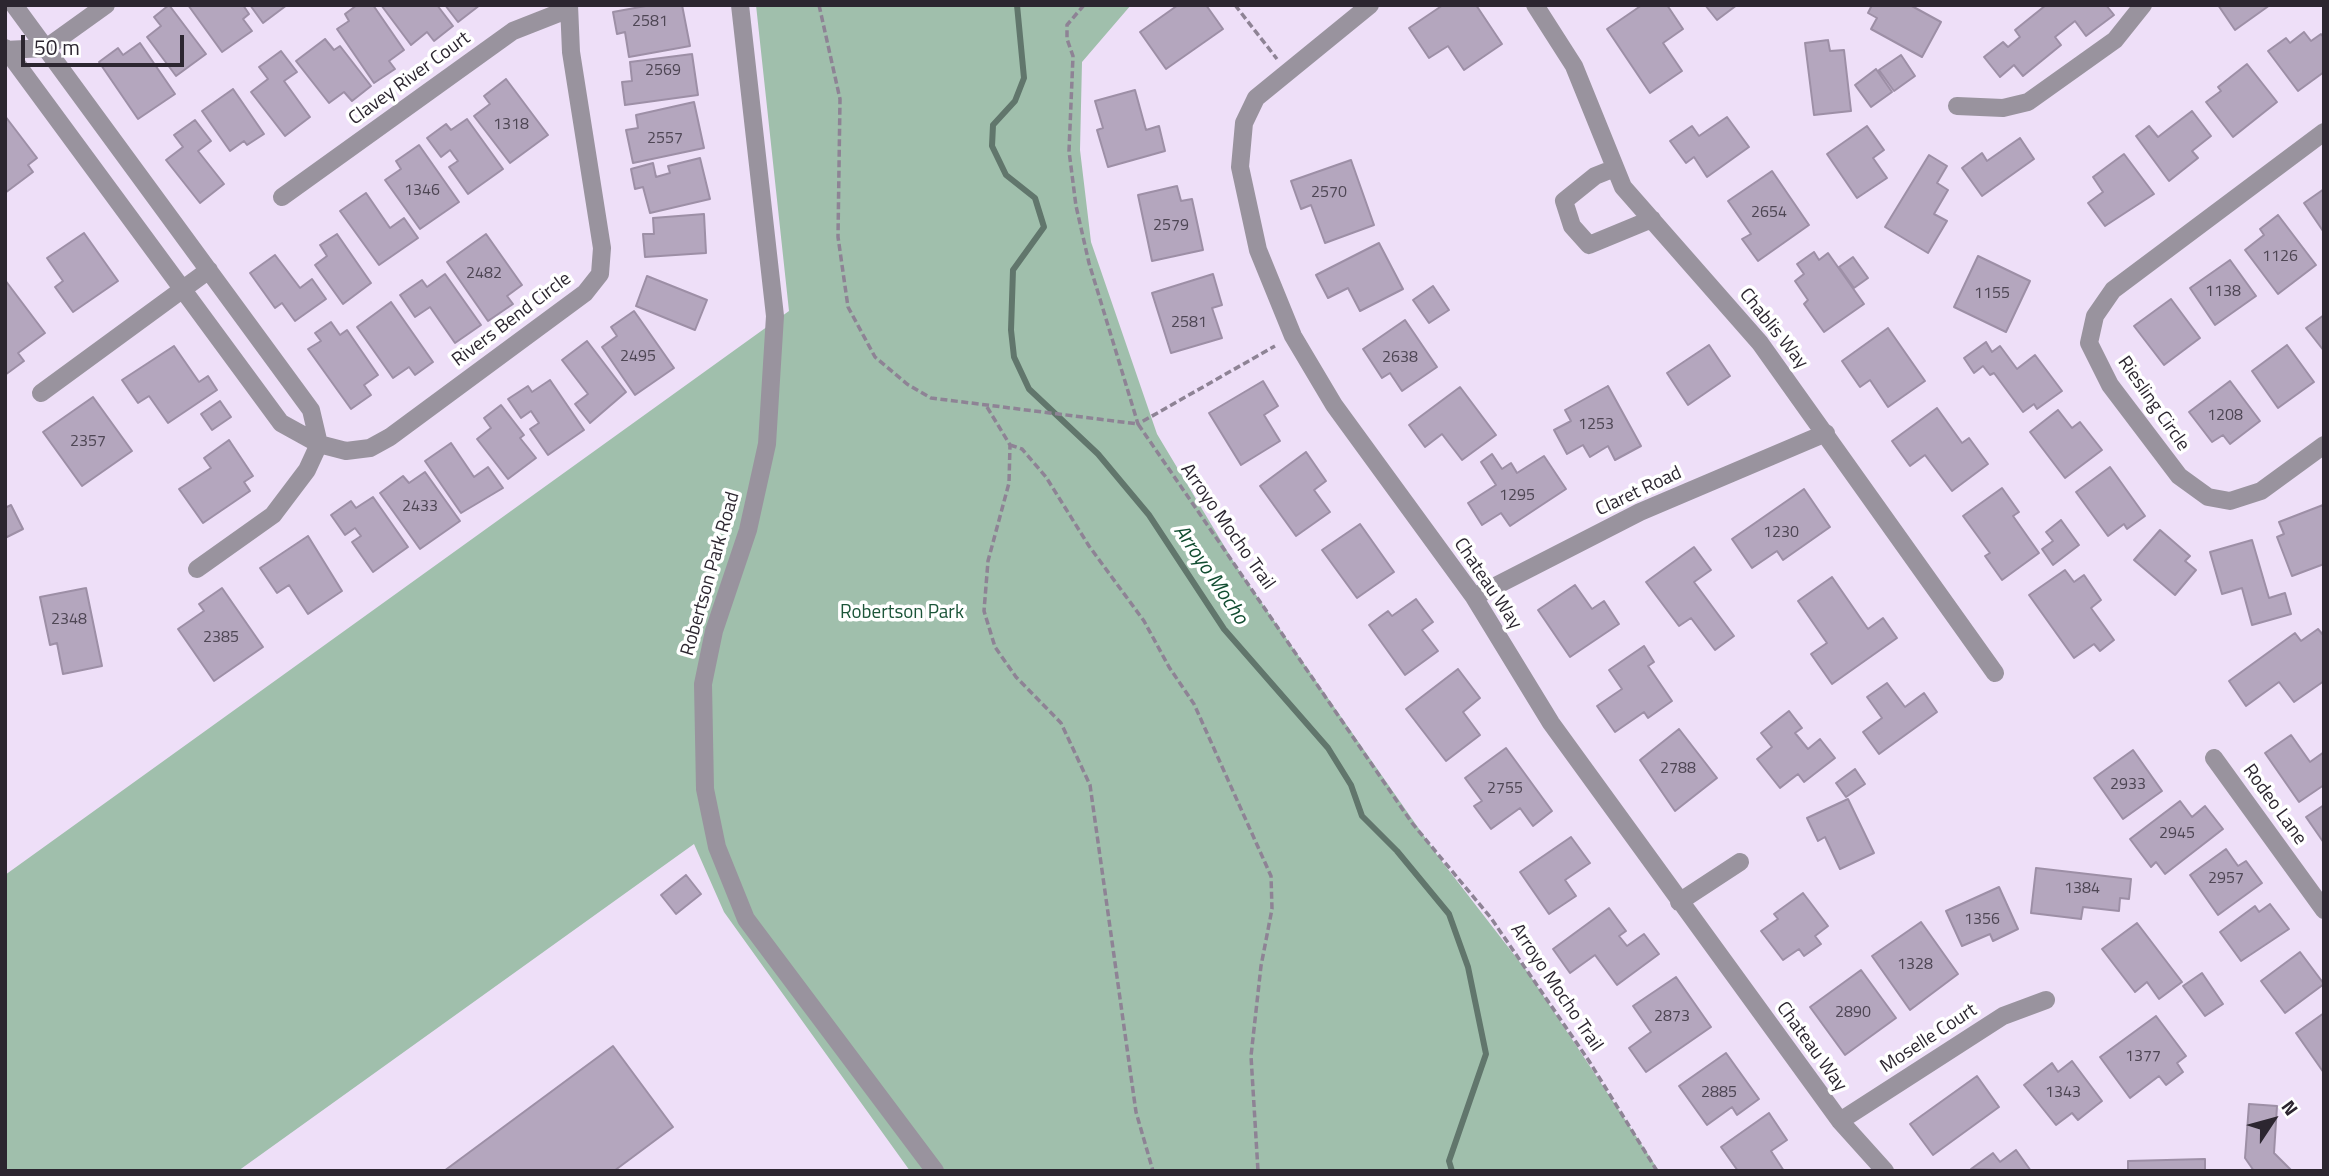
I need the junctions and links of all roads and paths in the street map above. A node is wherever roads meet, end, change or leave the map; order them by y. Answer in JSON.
{"nodes":[{"id":1,"x":14,"y":5,"type":"edge"},
{"id":2,"x":106,"y":5,"type":"edge"},
{"id":3,"x":740,"y":5,"type":"edge"},
{"id":4,"x":818,"y":5,"type":"edge"},
{"id":5,"x":1084,"y":5,"type":"edge"},
{"id":6,"x":1235,"y":5,"type":"edge"},
{"id":7,"x":1370,"y":5,"type":"edge"},
{"id":8,"x":1535,"y":5,"type":"edge"},
{"id":9,"x":2143,"y":5,"type":"edge"},
{"id":10,"x":569,"y":7,"type":"edge"},
{"id":11,"x":46,"y":48,"type":"junction"},
{"id":12,"x":6,"y":49,"type":"edge"},
{"id":13,"x":1286,"y":71,"type":"junction"},
{"id":14,"x":1957,"y":106,"type":"dead end"},
{"id":15,"x":2324,"y":132,"type":"edge"},
{"id":16,"x":1615,"y":168,"type":"junction"},
{"id":17,"x":282,"y":197,"type":"dead end"},
{"id":18,"x":1651,"y":219,"type":"junction"},
{"id":19,"x":209,"y":270,"type":"junction"},
{"id":20,"x":182,"y":289,"type":"junction"},
{"id":21,"x":1293,"y":336,"type":"junction"},
{"id":22,"x":41,"y":393,"type":"dead end"},
{"id":23,"x":987,"y":407,"type":"junction"},
{"id":24,"x":1138,"y":424,"type":"junction"},
{"id":25,"x":1826,"y":433,"type":"junction"},
{"id":26,"x":319,"y":444,"type":"junction"},
{"id":27,"x":1010,"y":445,"type":"junction"},
{"id":28,"x":2324,"y":445,"type":"edge"},
{"id":29,"x":197,"y":569,"type":"dead end"},
{"id":30,"x":1474,"y":597,"type":"junction"},
{"id":31,"x":1995,"y":673,"type":"dead end"},
{"id":32,"x":2214,"y":758,"type":"dead end"},
{"id":33,"x":1740,"y":862,"type":"dead end"},
{"id":34,"x":1679,"y":902,"type":"junction"},
{"id":35,"x":2324,"y":910,"type":"edge"},
{"id":36,"x":2046,"y":1000,"type":"dead end"},
{"id":37,"x":1840,"y":1121,"type":"junction"},
{"id":38,"x":935,"y":1171,"type":"edge"},
{"id":39,"x":1153,"y":1171,"type":"edge"},
{"id":40,"x":1258,"y":1171,"type":"edge"},
{"id":41,"x":1657,"y":1171,"type":"edge"},
{"id":42,"x":1885,"y":1171,"type":"edge"}],
"edges":[{"from":1,"to":11,"type":"street"},
{"from":2,"to":11,"type":"street"},
{"from":3,"to":38,"type":"street","name":"Robertson Park Road"},
{"from":4,"to":23,"type":"path"},
{"from":5,"to":24,"type":"path","name":"Arroyo Mocho Trail"},
{"from":6,"to":13,"type":"path"},
{"from":7,"to":13,"type":"street","name":"Chateau Way"},
{"from":8,"to":16,"type":"street","name":"Chablis Way"},
{"from":9,"to":14,"type":"street"},
{"from":10,"to":17,"type":"street","name":"Clavey River Court"},
{"from":10,"to":26,"type":"street","name":"Rivers Bend Circle"},
{"from":11,"to":12,"type":"street"},
{"from":11,"to":19,"type":"street"},
{"from":12,"to":20,"type":"street","name":"Rivers Bend Circle"},
{"from":13,"to":21,"type":"street","name":"Chateau Way"},
{"from":15,"to":28,"type":"street","name":"Riesling Circle"},
{"from":16,"to":18,"type":"street","name":"Chablis Way"},
{"from":16,"to":18,"type":"street"},
{"from":18,"to":25,"type":"street","name":"Chablis Way"},
{"from":19,"to":20,"type":"street"},
{"from":19,"to":26,"type":"street"},
{"from":20,"to":22,"type":"street"},
{"from":20,"to":26,"type":"street","name":"Rivers Bend Circle"},
{"from":21,"to":24,"type":"path"},
{"from":21,"to":30,"type":"street","name":"Chateau Way"},
{"from":23,"to":24,"type":"path"},
{"from":23,"to":27,"type":"path"},
{"from":24,"to":41,"type":"path","name":"Arroyo Mocho Trail"},
{"from":25,"to":30,"type":"street","name":"Claret Road"},
{"from":25,"to":31,"type":"street","name":"Chablis Way"},
{"from":26,"to":29,"type":"street"},
{"from":27,"to":39,"type":"path"},
{"from":27,"to":40,"type":"path"},
{"from":30,"to":34,"type":"street","name":"Chateau Way"},
{"from":32,"to":35,"type":"street","name":"Rodeo Lane"},
{"from":33,"to":34,"type":"street"},
{"from":34,"to":37,"type":"street","name":"Chateau Way"},
{"from":36,"to":37,"type":"street","name":"Moselle Court"},
{"from":37,"to":42,"type":"street","name":"Chateau Way"}]}
